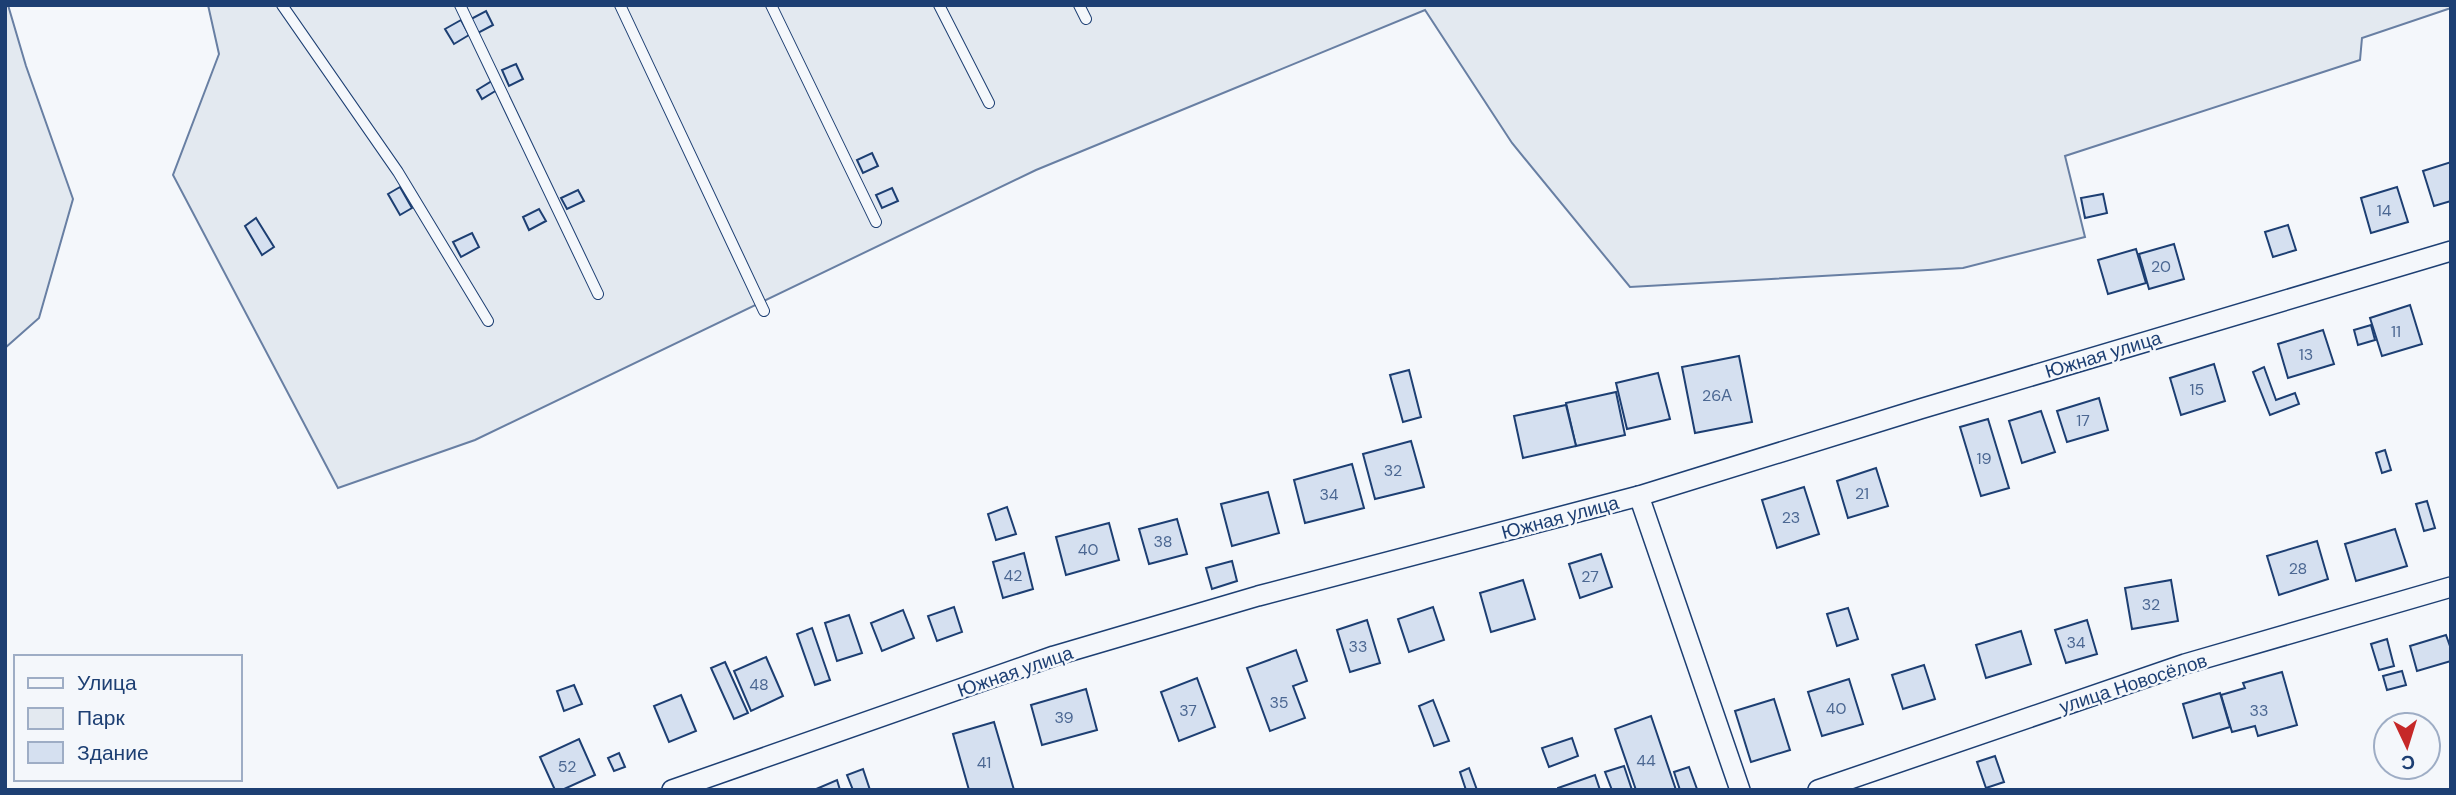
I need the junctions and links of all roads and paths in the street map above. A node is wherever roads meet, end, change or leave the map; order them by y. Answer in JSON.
{"nodes":[{"id":1,"x":282,"y":5,"type":"edge"},
{"id":2,"x":460,"y":5,"type":"edge"},
{"id":3,"x":620,"y":5,"type":"edge"},
{"id":4,"x":771,"y":5,"type":"edge"},
{"id":5,"x":939,"y":5,"type":"edge"},
{"id":6,"x":1079,"y":5,"type":"edge"},
{"id":7,"x":1086,"y":19,"type":"dead end"},
{"id":8,"x":989,"y":103,"type":"dead end"},
{"id":9,"x":876,"y":222,"type":"dead end"},
{"id":10,"x":2451,"y":251,"type":"edge"},
{"id":11,"x":598,"y":294,"type":"dead end"},
{"id":12,"x":764,"y":311,"type":"dead end"},
{"id":13,"x":488,"y":321,"type":"dead end"},
{"id":14,"x":1639,"y":496,"type":"junction"},
{"id":15,"x":2451,"y":587,"type":"edge"},
{"id":16,"x":672,"y":790,"type":"edge"},
{"id":17,"x":1740,"y":790,"type":"edge"},
{"id":18,"x":1818,"y":790,"type":"edge"}],
"edges":[{"from":1,"to":13,"type":"lane"},
{"from":2,"to":11,"type":"lane"},
{"from":3,"to":12,"type":"lane"},
{"from":4,"to":9,"type":"lane"},
{"from":5,"to":8,"type":"lane"},
{"from":6,"to":7,"type":"lane"},
{"from":10,"to":14,"type":"street","name":"Южная улица"},
{"from":14,"to":16,"type":"street","name":"Южная улица"},
{"from":14,"to":17,"type":"street"},
{"from":15,"to":18,"type":"street","name":"улица Новосёлов"}]}
